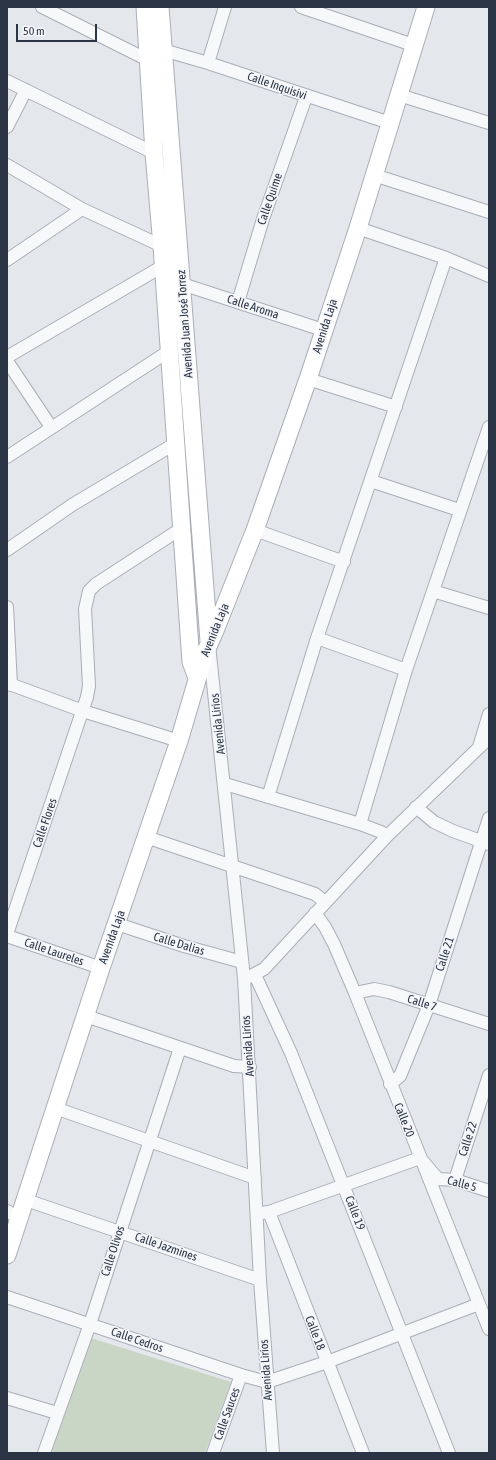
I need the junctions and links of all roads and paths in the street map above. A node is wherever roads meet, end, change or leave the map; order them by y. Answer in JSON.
{"nodes":[{"id":1,"x":42,"y":7,"type":"edge"},
{"id":2,"x":145,"y":7,"type":"edge"},
{"id":3,"x":160,"y":7,"type":"edge"},
{"id":4,"x":225,"y":7,"type":"edge"},
{"id":5,"x":301,"y":7,"type":"edge"},
{"id":6,"x":426,"y":7,"type":"edge"},
{"id":7,"x":413,"y":45,"type":"junction"},
{"id":8,"x":163,"y":50,"type":"junction"},
{"id":9,"x":148,"y":60,"type":"junction"},
{"id":10,"x":208,"y":63,"type":"junction"},
{"id":11,"x":7,"y":81,"type":"edge"},
{"id":12,"x":26,"y":90,"type":"junction"},
{"id":13,"x":399,"y":95,"type":"junction"},
{"id":14,"x":306,"y":97,"type":"junction"},
{"id":15,"x":390,"y":123,"type":"junction"},
{"id":16,"x":489,"y":123,"type":"edge"},
{"id":17,"x":7,"y":127,"type":"edge"},
{"id":18,"x":154,"y":153,"type":"junction"},
{"id":19,"x":7,"y":165,"type":"edge"},
{"id":20,"x":374,"y":175,"type":"junction"},
{"id":21,"x":82,"y":209,"type":"junction"},
{"id":22,"x":489,"y":212,"type":"edge"},
{"id":23,"x":358,"y":228,"type":"junction"},
{"id":24,"x":162,"y":246,"type":"junction"},
{"id":25,"x":446,"y":258,"type":"junction"},
{"id":26,"x":7,"y":260,"type":"edge"},
{"id":27,"x":164,"y":266,"type":"junction"},
{"id":28,"x":489,"y":276,"type":"edge"},
{"id":29,"x":182,"y":284,"type":"junction"},
{"id":30,"x":238,"y":302,"type":"junction"},
{"id":31,"x":323,"y":330,"type":"junction"},
{"id":32,"x":169,"y":351,"type":"junction"},
{"id":33,"x":7,"y":357,"type":"edge"},
{"id":34,"x":7,"y":361,"type":"edge"},
{"id":35,"x":308,"y":379,"type":"junction"},
{"id":36,"x":396,"y":407,"type":"junction"},
{"id":37,"x":51,"y":427,"type":"junction"},
{"id":38,"x":488,"y":433,"type":"edge"},
{"id":39,"x":176,"y":443,"type":"junction"},
{"id":40,"x":7,"y":457,"type":"edge"},
{"id":41,"x":371,"y":481,"type":"junction"},
{"id":42,"x":459,"y":510,"type":"junction"},
{"id":43,"x":182,"y":528,"type":"junction"},
{"id":44,"x":255,"y":530,"type":"junction"},
{"id":45,"x":7,"y":550,"type":"edge"},
{"id":46,"x":344,"y":562,"type":"junction"},
{"id":47,"x":433,"y":591,"type":"junction"},
{"id":48,"x":7,"y":607,"type":"edge"},
{"id":49,"x":489,"y":608,"type":"edge"},
{"id":50,"x":317,"y":638,"type":"junction"},
{"id":51,"x":209,"y":641,"type":"junction"},
{"id":52,"x":406,"y":670,"type":"junction"},
{"id":53,"x":197,"y":679,"type":"junction"},
{"id":54,"x":9,"y":684,"type":"edge"},
{"id":55,"x":83,"y":711,"type":"junction"},
{"id":56,"x":489,"y":714,"type":"edge"},
{"id":57,"x":489,"y":738,"type":"edge"},
{"id":58,"x":179,"y":741,"type":"junction"},
{"id":59,"x":478,"y":749,"type":"junction"},
{"id":60,"x":225,"y":784,"type":"junction"},
{"id":61,"x":268,"y":797,"type":"junction"},
{"id":62,"x":416,"y":807,"type":"junction"},
{"id":63,"x":489,"y":818,"type":"edge"},
{"id":64,"x":360,"y":824,"type":"junction"},
{"id":65,"x":387,"y":836,"type":"junction"},
{"id":66,"x":146,"y":837,"type":"junction"},
{"id":67,"x":485,"y":843,"type":"edge"},
{"id":68,"x":234,"y":866,"type":"junction"},
{"id":69,"x":325,"y":902,"type":"junction"},
{"id":70,"x":315,"y":913,"type":"junction"},
{"id":71,"x":117,"y":924,"type":"junction"},
{"id":72,"x":7,"y":935,"type":"edge"},
{"id":73,"x":242,"y":962,"type":"junction"},
{"id":74,"x":101,"y":968,"type":"junction"},
{"id":75,"x":250,"y":976,"type":"junction"},
{"id":76,"x":355,"y":993,"type":"junction"},
{"id":77,"x":429,"y":1005,"type":"junction"},
{"id":78,"x":86,"y":1016,"type":"junction"},
{"id":79,"x":489,"y":1024,"type":"edge"},
{"id":80,"x":180,"y":1048,"type":"junction"},
{"id":81,"x":250,"y":1067,"type":"junction"},
{"id":82,"x":489,"y":1075,"type":"edge"},
{"id":83,"x":390,"y":1084,"type":"junction"},
{"id":84,"x":55,"y":1108,"type":"junction"},
{"id":85,"x":149,"y":1141,"type":"junction"},
{"id":86,"x":420,"y":1158,"type":"junction"},
{"id":87,"x":255,"y":1178,"type":"junction"},
{"id":88,"x":455,"y":1180,"type":"junction"},
{"id":89,"x":344,"y":1184,"type":"junction"},
{"id":90,"x":489,"y":1191,"type":"edge"},
{"id":91,"x":26,"y":1200,"type":"junction"},
{"id":92,"x":263,"y":1213,"type":"junction"},
{"id":93,"x":13,"y":1215,"type":"edge"},
{"id":94,"x":119,"y":1231,"type":"junction"},
{"id":95,"x":7,"y":1255,"type":"edge"},
{"id":96,"x":260,"y":1280,"type":"junction"},
{"id":97,"x":7,"y":1297,"type":"edge"},
{"id":98,"x":484,"y":1309,"type":"edge"},
{"id":99,"x":90,"y":1324,"type":"junction"},
{"id":100,"x":489,"y":1329,"type":"edge"},
{"id":101,"x":401,"y":1334,"type":"junction"},
{"id":102,"x":326,"y":1362,"type":"junction"},
{"id":103,"x":241,"y":1375,"type":"junction"},
{"id":104,"x":267,"y":1382,"type":"junction"},
{"id":105,"x":7,"y":1398,"type":"edge"},
{"id":106,"x":57,"y":1413,"type":"junction"},
{"id":107,"x":44,"y":1453,"type":"edge"},
{"id":108,"x":213,"y":1453,"type":"edge"},
{"id":109,"x":273,"y":1453,"type":"edge"},
{"id":110,"x":363,"y":1453,"type":"edge"},
{"id":111,"x":450,"y":1453,"type":"edge"}],
"edges":[{"from":1,"to":9,"type":"street"},
{"from":2,"to":9,"type":"street"},
{"from":3,"to":8,"type":"street","name":"Avenida Juan José Torrez"},
{"from":4,"to":10,"type":"street"},
{"from":5,"to":7,"type":"street"},
{"from":6,"to":7,"type":"street","name":"Avenida Laja"},
{"from":7,"to":13,"type":"street","name":"Avenida Laja"},
{"from":8,"to":10,"type":"street","name":"Calle Inquisivi"},
{"from":8,"to":29,"type":"street","name":"Avenida Juan José Torrez"},
{"from":9,"to":18,"type":"street"},
{"from":10,"to":14,"type":"street","name":"Calle Inquisivi"},
{"from":11,"to":12,"type":"street"},
{"from":12,"to":17,"type":"street"},
{"from":12,"to":18,"type":"street"},
{"from":13,"to":15,"type":"street","name":"Avenida Laja"},
{"from":13,"to":16,"type":"street"},
{"from":14,"to":15,"type":"street","name":"Calle Inquisivi"},
{"from":14,"to":30,"type":"street","name":"Calle Quime"},
{"from":15,"to":20,"type":"street","name":"Avenida Laja"},
{"from":18,"to":24,"type":"street"},
{"from":19,"to":21,"type":"street"},
{"from":20,"to":22,"type":"street"},
{"from":20,"to":23,"type":"street","name":"Avenida Laja"},
{"from":21,"to":24,"type":"street"},
{"from":21,"to":26,"type":"street"},
{"from":23,"to":25,"type":"street"},
{"from":23,"to":31,"type":"street","name":"Avenida Laja"},
{"from":24,"to":27,"type":"street"},
{"from":25,"to":28,"type":"street"},
{"from":25,"to":36,"type":"street"},
{"from":27,"to":32,"type":"street"},
{"from":27,"to":33,"type":"street"},
{"from":29,"to":30,"type":"street","name":"Calle Aroma"},
{"from":29,"to":51,"type":"street","name":"Avenida Juan José Torrez"},
{"from":30,"to":31,"type":"street","name":"Calle Aroma"},
{"from":31,"to":35,"type":"street","name":"Avenida Laja"},
{"from":32,"to":37,"type":"street"},
{"from":32,"to":39,"type":"street"},
{"from":34,"to":37,"type":"street"},
{"from":35,"to":36,"type":"street"},
{"from":35,"to":44,"type":"street","name":"Avenida Laja"},
{"from":36,"to":41,"type":"street"},
{"from":37,"to":40,"type":"street"},
{"from":38,"to":42,"type":"street"},
{"from":39,"to":43,"type":"street"},
{"from":39,"to":45,"type":"street"},
{"from":41,"to":42,"type":"street"},
{"from":41,"to":46,"type":"street"},
{"from":42,"to":47,"type":"street"},
{"from":43,"to":53,"type":"street"},
{"from":43,"to":55,"type":"street","name":"Calle Flores"},
{"from":44,"to":46,"type":"street"},
{"from":44,"to":51,"type":"street","name":"Avenida Laja"},
{"from":46,"to":50,"type":"street"},
{"from":47,"to":49,"type":"street"},
{"from":47,"to":52,"type":"street"},
{"from":48,"to":54,"type":"street"},
{"from":50,"to":52,"type":"street"},
{"from":50,"to":61,"type":"street"},
{"from":51,"to":53,"type":"street","name":"Avenida Laja"},
{"from":51,"to":60,"type":"street","name":"Avenida Lirios"},
{"from":52,"to":64,"type":"street"},
{"from":53,"to":58,"type":"street","name":"Avenida Laja"},
{"from":54,"to":55,"type":"street"},
{"from":55,"to":58,"type":"street"},
{"from":55,"to":72,"type":"street","name":"Calle Flores"},
{"from":56,"to":59,"type":"street"},
{"from":57,"to":59,"type":"street"},
{"from":58,"to":66,"type":"street","name":"Avenida Laja"},
{"from":59,"to":62,"type":"street"},
{"from":60,"to":61,"type":"street"},
{"from":60,"to":68,"type":"street","name":"Avenida Lirios"},
{"from":61,"to":64,"type":"street"},
{"from":62,"to":65,"type":"street"},
{"from":62,"to":67,"type":"street"},
{"from":63,"to":67,"type":"street","name":"Calle 21"},
{"from":64,"to":65,"type":"street"},
{"from":65,"to":69,"type":"street"},
{"from":66,"to":68,"type":"street"},
{"from":66,"to":71,"type":"street","name":"Avenida Laja"},
{"from":67,"to":77,"type":"street","name":"Calle 21"},
{"from":68,"to":69,"type":"street"},
{"from":68,"to":73,"type":"street","name":"Avenida Lirios"},
{"from":69,"to":70,"type":"street"},
{"from":70,"to":75,"type":"street"},
{"from":70,"to":76,"type":"street","name":"Calle 20"},
{"from":71,"to":73,"type":"street","name":"Calle Dalias"},
{"from":71,"to":74,"type":"street","name":"Avenida Laja"},
{"from":72,"to":74,"type":"street","name":"Calle Laureles"},
{"from":73,"to":75,"type":"street","name":"Avenida Lirios"},
{"from":74,"to":78,"type":"street","name":"Avenida Laja"},
{"from":75,"to":81,"type":"street","name":"Avenida Lirios"},
{"from":75,"to":89,"type":"street","name":"Calle 19"},
{"from":76,"to":77,"type":"street","name":"Calle 7"},
{"from":76,"to":83,"type":"street","name":"Calle 20"},
{"from":77,"to":79,"type":"street","name":"Calle 7"},
{"from":77,"to":83,"type":"street","name":"Calle 21"},
{"from":78,"to":80,"type":"street"},
{"from":78,"to":84,"type":"street","name":"Avenida Laja"},
{"from":80,"to":81,"type":"street"},
{"from":80,"to":85,"type":"street","name":"Calle Olivos"},
{"from":81,"to":87,"type":"street","name":"Avenida Lirios"},
{"from":82,"to":88,"type":"street","name":"Calle 22"},
{"from":83,"to":86,"type":"street","name":"Calle 20"},
{"from":84,"to":85,"type":"street"},
{"from":84,"to":91,"type":"street","name":"Avenida Laja"},
{"from":85,"to":87,"type":"street"},
{"from":85,"to":94,"type":"street","name":"Calle Olivos"},
{"from":86,"to":88,"type":"street","name":"Calle 5"},
{"from":86,"to":89,"type":"street"},
{"from":86,"to":98,"type":"street","name":"Calle 20"},
{"from":87,"to":92,"type":"street","name":"Avenida Lirios"},
{"from":88,"to":90,"type":"street","name":"Calle 5"},
{"from":89,"to":92,"type":"street"},
{"from":89,"to":101,"type":"street","name":"Calle 19"},
{"from":91,"to":93,"type":"street","name":"Avenida Laja"},
{"from":91,"to":94,"type":"street","name":"Calle Jazmines"},
{"from":92,"to":96,"type":"street","name":"Avenida Lirios"},
{"from":92,"to":102,"type":"street","name":"Calle 18"},
{"from":93,"to":95,"type":"street","name":"Avenida Laja"},
{"from":94,"to":96,"type":"street","name":"Calle Jazmines"},
{"from":94,"to":99,"type":"street","name":"Calle Olivos"},
{"from":96,"to":104,"type":"street","name":"Avenida Lirios"},
{"from":97,"to":99,"type":"street","name":"Calle Cedros"},
{"from":98,"to":100,"type":"street","name":"Calle 20"},
{"from":98,"to":101,"type":"street"},
{"from":99,"to":103,"type":"street","name":"Calle Cedros"},
{"from":99,"to":106,"type":"street","name":"Calle Olivos"},
{"from":101,"to":102,"type":"street"},
{"from":101,"to":111,"type":"street","name":"Calle 19"},
{"from":102,"to":104,"type":"street"},
{"from":102,"to":110,"type":"street","name":"Calle 18"},
{"from":103,"to":104,"type":"street","name":"Calle Cedros"},
{"from":103,"to":108,"type":"street","name":"Calle Sauces"},
{"from":104,"to":109,"type":"street","name":"Avenida Lirios"},
{"from":105,"to":106,"type":"street"},
{"from":106,"to":107,"type":"street","name":"Calle Olivos"}]}
